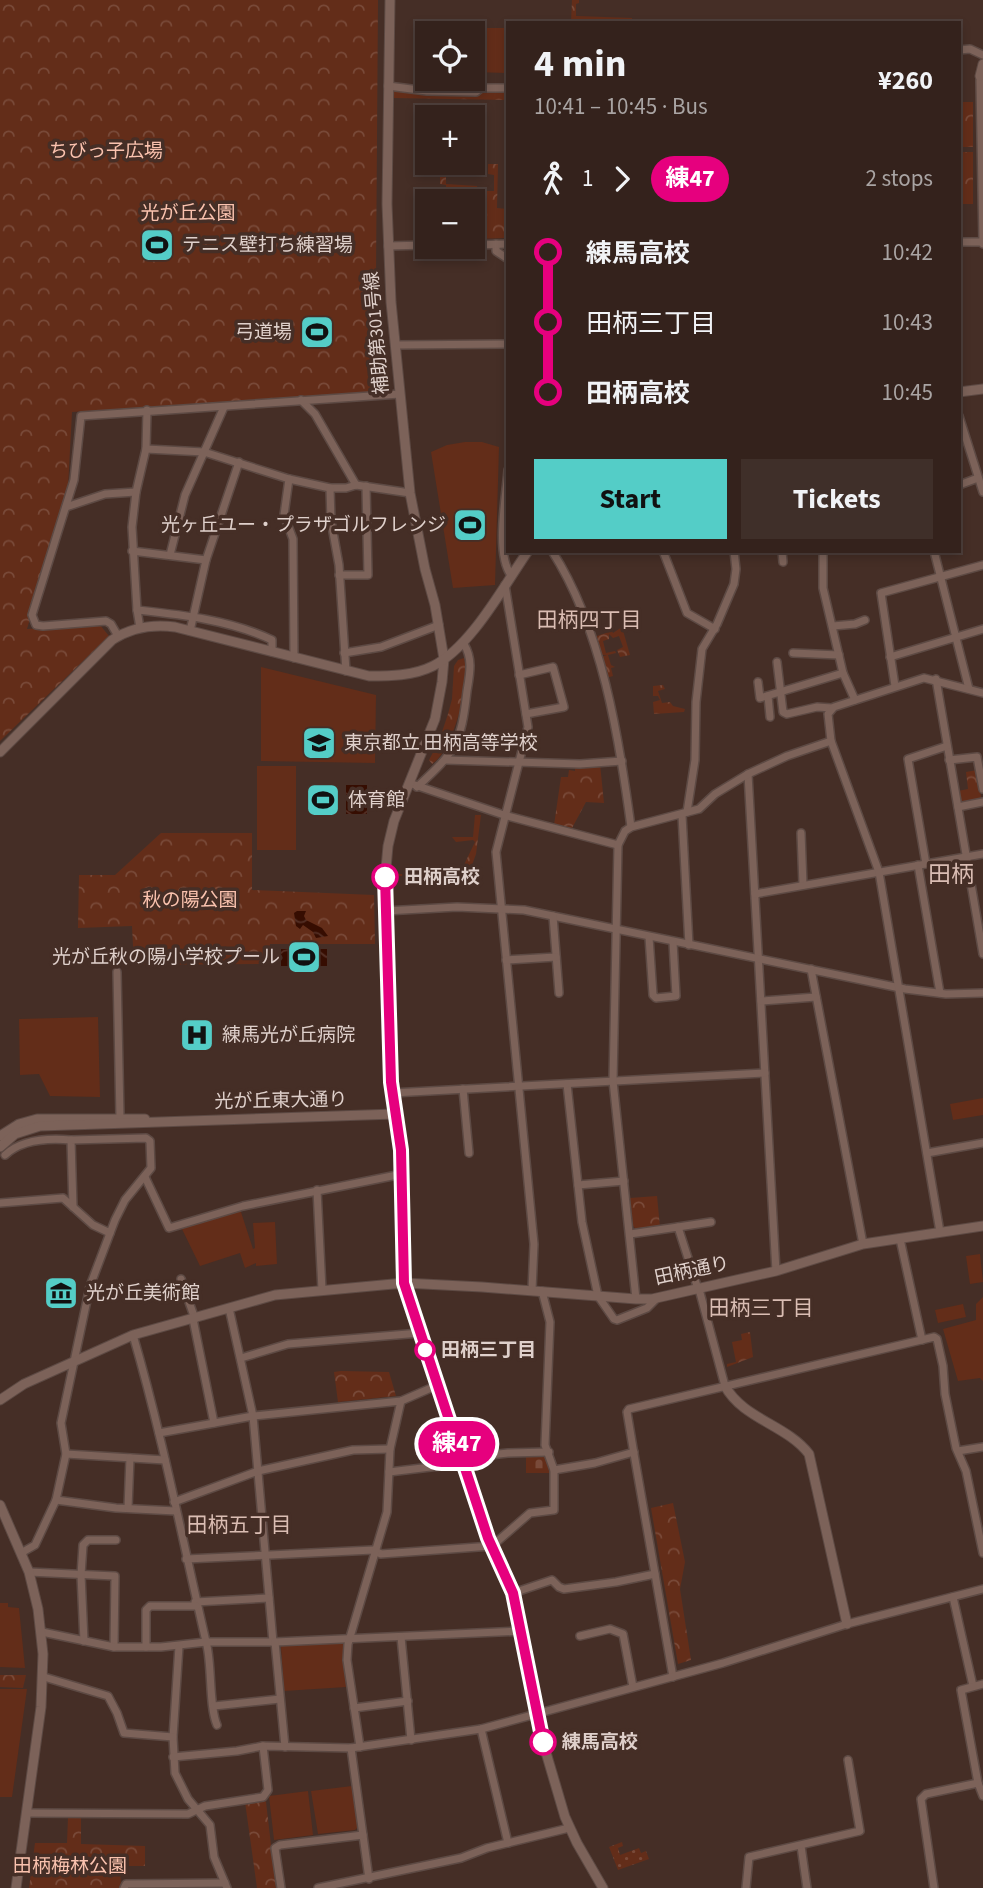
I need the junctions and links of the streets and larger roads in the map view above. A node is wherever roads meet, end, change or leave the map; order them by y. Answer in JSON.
{"nodes":[{"id":1,"x":390,"y":0,"type":"edge"},
{"id":2,"x":961,"y":50,"type":"edge"},
{"id":3,"x":983,"y":55,"type":"edge"},
{"id":4,"x":983,"y":65,"type":"edge"},
{"id":5,"x":982,"y":76,"type":"edge"},
{"id":6,"x":388,"y":86,"type":"junction"},
{"id":7,"x":506,"y":88,"type":"edge"},
{"id":8,"x":961,"y":242,"type":"edge"},
{"id":9,"x":982,"y":243,"type":"edge"},
{"id":10,"x":485,"y":244,"type":"edge"},
{"id":11,"x":496,"y":244,"type":"junction"},
{"id":12,"x":506,"y":244,"type":"edge"},
{"id":13,"x":388,"y":246,"type":"junction"},
{"id":14,"x":415,"y":246,"type":"edge"},
{"id":15,"x":506,"y":258,"type":"edge"},
{"id":16,"x":506,"y":344,"type":"edge"},
{"id":17,"x":395,"y":345,"type":"junction"},
{"id":18,"x":983,"y":389,"type":"edge"},
{"id":19,"x":961,"y":392,"type":"edge"},
{"id":20,"x":400,"y":394,"type":"junction"},
{"id":21,"x":301,"y":400,"type":"junction"},
{"id":22,"x":224,"y":407,"type":"junction"},
{"id":23,"x":147,"y":411,"type":"junction"},
{"id":24,"x":961,"y":423,"type":"edge"},
{"id":25,"x":146,"y":449,"type":"junction"},
{"id":26,"x":204,"y":452,"type":"junction"},
{"id":27,"x":239,"y":461,"type":"junction"},
{"id":28,"x":978,"y":478,"type":"junction"},
{"id":29,"x":289,"y":479,"type":"junction"},
{"id":30,"x":961,"y":484,"type":"edge"},
{"id":31,"x":356,"y":485,"type":"junction"},
{"id":32,"x":366,"y":486,"type":"junction"},
{"id":33,"x":330,"y":488,"type":"junction"},
{"id":34,"x":136,"y":492,"type":"junction"},
{"id":35,"x":983,"y":492,"type":"edge"},
{"id":36,"x":410,"y":493,"type":"junction"},
{"id":37,"x":506,"y":500,"type":"edge"},
{"id":38,"x":66,"y":507,"type":"junction"},
{"id":39,"x":132,"y":551,"type":"junction"},
{"id":40,"x":527,"y":553,"type":"edge"},
{"id":41,"x":553,"y":553,"type":"edge"},
{"id":42,"x":664,"y":553,"type":"edge"},
{"id":43,"x":734,"y":553,"type":"edge"},
{"id":44,"x":782,"y":553,"type":"edge"},
{"id":45,"x":823,"y":553,"type":"edge"},
{"id":46,"x":935,"y":553,"type":"edge"},
{"id":47,"x":170,"y":555,"type":"junction"},
{"id":48,"x":205,"y":560,"type":"junction"},
{"id":49,"x":783,"y":562,"type":"dead end"},
{"id":50,"x":983,"y":565,"type":"edge"},
{"id":51,"x":339,"y":575,"type":"junction"},
{"id":52,"x":511,"y":575,"type":"junction"},
{"id":53,"x":941,"y":578,"type":"junction"},
{"id":54,"x":505,"y":584,"type":"junction"},
{"id":55,"x":136,"y":610,"type":"junction"},
{"id":56,"x":193,"y":617,"type":"junction"},
{"id":57,"x":865,"y":620,"type":"dead end"},
{"id":58,"x":439,"y":625,"type":"junction"},
{"id":59,"x":833,"y":626,"type":"junction"},
{"id":60,"x":140,"y":628,"type":"junction"},
{"id":61,"x":715,"y":629,"type":"junction"},
{"id":62,"x":983,"y":629,"type":"edge"},
{"id":63,"x":190,"y":631,"type":"junction"},
{"id":64,"x":118,"y":636,"type":"junction"},
{"id":65,"x":956,"y":637,"type":"junction"},
{"id":66,"x":464,"y":644,"type":"junction"},
{"id":67,"x":272,"y":652,"type":"junction"},
{"id":68,"x":344,"y":653,"type":"junction"},
{"id":69,"x":793,"y":653,"type":"dead end"},
{"id":70,"x":839,"y":654,"type":"junction"},
{"id":71,"x":890,"y":657,"type":"junction"},
{"id":72,"x":294,"y":658,"type":"junction"},
{"id":73,"x":444,"y":659,"type":"junction"},
{"id":74,"x":777,"y":662,"type":"dead end"},
{"id":75,"x":346,"y":671,"type":"junction"},
{"id":76,"x":843,"y":673,"type":"junction"},
{"id":77,"x":519,"y":675,"type":"junction"},
{"id":78,"x":936,"y":679,"type":"junction"},
{"id":79,"x":758,"y":682,"type":"dead end"},
{"id":80,"x":895,"y":686,"type":"junction"},
{"id":81,"x":969,"y":689,"type":"junction"},
{"id":82,"x":780,"y":692,"type":"junction"},
{"id":83,"x":983,"y":693,"type":"edge"},
{"id":84,"x":768,"y":696,"type":"junction"},
{"id":85,"x":855,"y":700,"type":"junction"},
{"id":86,"x":832,"y":708,"type":"junction"},
{"id":87,"x":526,"y":714,"type":"junction"},
{"id":88,"x":770,"y":718,"type":"dead end"},
{"id":89,"x":831,"y":741,"type":"junction"},
{"id":90,"x":947,"y":746,"type":"junction"},
{"id":91,"x":0,"y":752,"type":"edge"},
{"id":92,"x":446,"y":760,"type":"junction"},
{"id":93,"x":949,"y":760,"type":"junction"},
{"id":94,"x":519,"y":761,"type":"junction"},
{"id":95,"x":621,"y":761,"type":"junction"},
{"id":96,"x":748,"y":774,"type":"junction"},
{"id":97,"x":413,"y":785,"type":"junction"},
{"id":98,"x":983,"y":789,"type":"edge"},
{"id":99,"x":983,"y":802,"type":"edge"},
{"id":100,"x":958,"y":807,"type":"junction"},
{"id":101,"x":684,"y":814,"type":"junction"},
{"id":102,"x":504,"y":815,"type":"junction"},
{"id":103,"x":631,"y":827,"type":"junction"},
{"id":104,"x":801,"y":832,"type":"dead end"},
{"id":105,"x":618,"y":845,"type":"junction"},
{"id":106,"x":983,"y":854,"type":"edge"},
{"id":107,"x":966,"y":857,"type":"junction"},
{"id":108,"x":922,"y":864,"type":"junction"},
{"id":109,"x":878,"y":872,"type":"junction"},
{"id":110,"x":803,"y":885,"type":"junction"},
{"id":111,"x":755,"y":894,"type":"junction"},
{"id":112,"x":501,"y":908,"type":"junction"},
{"id":113,"x":385,"y":911,"type":"junction"},
{"id":114,"x":553,"y":916,"type":"junction"},
{"id":115,"x":615,"y":929,"type":"junction"},
{"id":116,"x":649,"y":937,"type":"junction"},
{"id":117,"x":673,"y":942,"type":"junction"},
{"id":118,"x":689,"y":945,"type":"junction"},
{"id":119,"x":983,"y":954,"type":"edge"},
{"id":120,"x":556,"y":957,"type":"junction"},
{"id":121,"x":758,"y":959,"type":"junction"},
{"id":122,"x":506,"y":960,"type":"junction"},
{"id":123,"x":811,"y":970,"type":"junction"},
{"id":124,"x":117,"y":972,"type":"dead end"},
{"id":125,"x":899,"y":988,"type":"junction"},
{"id":126,"x":559,"y":993,"type":"dead end"},
{"id":127,"x":940,"y":993,"type":"junction"},
{"id":128,"x":983,"y":993,"type":"edge"},
{"id":129,"x":816,"y":997,"type":"junction"},
{"id":130,"x":761,"y":1001,"type":"junction"},
{"id":131,"x":765,"y":1073,"type":"junction"},
{"id":132,"x":613,"y":1081,"type":"junction"},
{"id":133,"x":568,"y":1083,"type":"junction"},
{"id":134,"x":518,"y":1086,"type":"junction"},
{"id":135,"x":463,"y":1089,"type":"junction"},
{"id":136,"x":392,"y":1093,"type":"junction"},
{"id":137,"x":395,"y":1114,"type":"junction"},
{"id":138,"x":120,"y":1118,"type":"junction"},
{"id":139,"x":167,"y":1121,"type":"junction"},
{"id":140,"x":109,"y":1125,"type":"junction"},
{"id":141,"x":15,"y":1135,"type":"junction"},
{"id":142,"x":0,"y":1136,"type":"edge"},
{"id":143,"x":110,"y":1139,"type":"junction"},
{"id":144,"x":71,"y":1140,"type":"junction"},
{"id":145,"x":983,"y":1143,"type":"edge"},
{"id":146,"x":17,"y":1146,"type":"junction"},
{"id":147,"x":2,"y":1151,"type":"edge"},
{"id":148,"x":469,"y":1153,"type":"dead end"},
{"id":149,"x":927,"y":1153,"type":"junction"},
{"id":150,"x":402,"y":1174,"type":"junction"},
{"id":151,"x":145,"y":1177,"type":"junction"},
{"id":152,"x":624,"y":1181,"type":"junction"},
{"id":153,"x":578,"y":1185,"type":"junction"},
{"id":154,"x":317,"y":1190,"type":"junction"},
{"id":155,"x":0,"y":1203,"type":"edge"},
{"id":156,"x":73,"y":1207,"type":"junction"},
{"id":157,"x":711,"y":1222,"type":"dead end"},
{"id":158,"x":983,"y":1226,"type":"edge"},
{"id":159,"x":678,"y":1227,"type":"junction"},
{"id":160,"x":940,"y":1232,"type":"junction"},
{"id":161,"x":110,"y":1233,"type":"junction"},
{"id":162,"x":630,"y":1234,"type":"junction"},
{"id":163,"x":900,"y":1239,"type":"junction"},
{"id":164,"x":863,"y":1244,"type":"junction"},
{"id":165,"x":776,"y":1270,"type":"junction"},
{"id":166,"x":181,"y":1279,"type":"dead end"},
{"id":167,"x":404,"y":1283,"type":"junction"},
{"id":168,"x":698,"y":1289,"type":"junction"},
{"id":169,"x":322,"y":1290,"type":"junction"},
{"id":170,"x":537,"y":1291,"type":"junction"},
{"id":171,"x":598,"y":1296,"type":"junction"},
{"id":172,"x":657,"y":1298,"type":"junction"},
{"id":173,"x":636,"y":1300,"type":"junction"},
{"id":174,"x":229,"y":1308,"type":"junction"},
{"id":175,"x":194,"y":1319,"type":"junction"},
{"id":176,"x":419,"y":1333,"type":"junction"},
{"id":177,"x":133,"y":1335,"type":"junction"},
{"id":178,"x":922,"y":1340,"type":"junction"},
{"id":179,"x":241,"y":1358,"type":"junction"},
{"id":180,"x":75,"y":1360,"type":"junction"},
{"id":181,"x":438,"y":1385,"type":"junction"},
{"id":182,"x":725,"y":1386,"type":"junction"},
{"id":183,"x":0,"y":1400,"type":"edge"},
{"id":184,"x":401,"y":1401,"type":"junction"},
{"id":185,"x":253,"y":1416,"type":"junction"},
{"id":186,"x":214,"y":1423,"type":"junction"},
{"id":187,"x":159,"y":1433,"type":"junction"},
{"id":188,"x":983,"y":1447,"type":"edge"},
{"id":189,"x":390,"y":1450,"type":"junction"},
{"id":190,"x":958,"y":1451,"type":"junction"},
{"id":191,"x":549,"y":1452,"type":"junction"},
{"id":192,"x":634,"y":1452,"type":"junction"},
{"id":193,"x":65,"y":1454,"type":"junction"},
{"id":194,"x":130,"y":1458,"type":"junction"},
{"id":195,"x":165,"y":1460,"type":"junction"},
{"id":196,"x":463,"y":1461,"type":"junction"},
{"id":197,"x":554,"y":1470,"type":"junction"},
{"id":198,"x":258,"y":1471,"type":"junction"},
{"id":199,"x":389,"y":1472,"type":"junction"},
{"id":200,"x":55,"y":1500,"type":"junction"},
{"id":201,"x":174,"y":1502,"type":"junction"},
{"id":202,"x":0,"y":1505,"type":"edge"},
{"id":203,"x":128,"y":1508,"type":"junction"},
{"id":204,"x":176,"y":1511,"type":"junction"},
{"id":205,"x":116,"y":1540,"type":"dead end"},
{"id":206,"x":492,"y":1546,"type":"junction"},
{"id":207,"x":376,"y":1551,"type":"junction"},
{"id":208,"x":21,"y":1553,"type":"junction"},
{"id":209,"x":983,"y":1553,"type":"edge"},
{"id":210,"x":266,"y":1556,"type":"junction"},
{"id":211,"x":186,"y":1559,"type":"junction"},
{"id":212,"x":29,"y":1572,"type":"junction"},
{"id":213,"x":655,"y":1574,"type":"junction"},
{"id":214,"x":81,"y":1575,"type":"junction"},
{"id":215,"x":983,"y":1589,"type":"edge"},
{"id":216,"x":513,"y":1593,"type":"junction"},
{"id":217,"x":953,"y":1597,"type":"junction"},
{"id":218,"x":269,"y":1598,"type":"junction"},
{"id":219,"x":196,"y":1604,"type":"junction"},
{"id":220,"x":847,"y":1624,"type":"junction"},
{"id":221,"x":522,"y":1631,"type":"junction"},
{"id":222,"x":42,"y":1632,"type":"junction"},
{"id":223,"x":580,"y":1636,"type":"dead end"},
{"id":224,"x":401,"y":1637,"type":"junction"},
{"id":225,"x":350,"y":1639,"type":"junction"},
{"id":226,"x":84,"y":1641,"type":"junction"},
{"id":227,"x":206,"y":1642,"type":"junction"},
{"id":228,"x":274,"y":1642,"type":"junction"},
{"id":229,"x":179,"y":1646,"type":"junction"},
{"id":230,"x":114,"y":1647,"type":"junction"},
{"id":231,"x":146,"y":1647,"type":"junction"},
{"id":232,"x":673,"y":1676,"type":"junction"},
{"id":233,"x":44,"y":1677,"type":"junction"},
{"id":234,"x":983,"y":1684,"type":"edge"},
{"id":235,"x":973,"y":1686,"type":"junction"},
{"id":236,"x":633,"y":1687,"type":"junction"},
{"id":237,"x":280,"y":1699,"type":"junction"},
{"id":238,"x":408,"y":1702,"type":"junction"},
{"id":239,"x":214,"y":1706,"type":"junction"},
{"id":240,"x":354,"y":1708,"type":"junction"},
{"id":241,"x":536,"y":1716,"type":"junction"},
{"id":242,"x":218,"y":1725,"type":"dead end"},
{"id":243,"x":481,"y":1729,"type":"junction"},
{"id":244,"x":173,"y":1737,"type":"junction"},
{"id":245,"x":411,"y":1740,"type":"junction"},
{"id":246,"x":263,"y":1746,"type":"junction"},
{"id":247,"x":285,"y":1746,"type":"junction"},
{"id":248,"x":360,"y":1747,"type":"junction"},
{"id":249,"x":351,"y":1748,"type":"junction"},
{"id":250,"x":173,"y":1757,"type":"junction"},
{"id":251,"x":848,"y":1760,"type":"dead end"},
{"id":252,"x":978,"y":1783,"type":"junction"},
{"id":253,"x":983,"y":1796,"type":"edge"},
{"id":254,"x":196,"y":1810,"type":"junction"},
{"id":255,"x":26,"y":1814,"type":"junction"},
{"id":256,"x":569,"y":1828,"type":"junction"},
{"id":257,"x":363,"y":1835,"type":"junction"},
{"id":258,"x":508,"y":1843,"type":"junction"},
{"id":259,"x":801,"y":1846,"type":"junction"},
{"id":260,"x":369,"y":1879,"type":"junction"},
{"id":261,"x":189,"y":1886,"type":"edge"},
{"id":262,"x":226,"y":1886,"type":"edge"},
{"id":263,"x":16,"y":1888,"type":"edge"},
{"id":264,"x":124,"y":1888,"type":"edge"},
{"id":265,"x":281,"y":1888,"type":"edge"},
{"id":266,"x":317,"y":1888,"type":"edge"},
{"id":267,"x":603,"y":1888,"type":"edge"},
{"id":268,"x":746,"y":1888,"type":"edge"},
{"id":269,"x":807,"y":1888,"type":"edge"},
{"id":270,"x":934,"y":1888,"type":"edge"}],
"edges":[{"from":1,"to":6,"type":"street","name":"補助第301号線"},
{"from":2,"to":3,"type":"street"},
{"from":4,"to":5,"type":"street"},
{"from":5,"to":9,"type":"street"},
{"from":6,"to":7,"type":"street"},
{"from":6,"to":13,"type":"street","name":"補助第301号線"},
{"from":8,"to":9,"type":"street"},
{"from":10,"to":11,"type":"street"},
{"from":11,"to":12,"type":"street"},
{"from":11,"to":15,"type":"street"},
{"from":13,"to":14,"type":"street"},
{"from":13,"to":17,"type":"street","name":"補助第301号線"},
{"from":16,"to":17,"type":"street"},
{"from":17,"to":20,"type":"street","name":"補助第301号線"},
{"from":18,"to":19,"type":"street"},
{"from":20,"to":21,"type":"street"},
{"from":20,"to":36,"type":"street","name":"補助第301号線"},
{"from":21,"to":22,"type":"street"},
{"from":21,"to":31,"type":"street"},
{"from":22,"to":23,"type":"street"},
{"from":22,"to":26,"type":"street"},
{"from":23,"to":25,"type":"street"},
{"from":23,"to":38,"type":"street"},
{"from":24,"to":28,"type":"street"},
{"from":25,"to":26,"type":"street"},
{"from":25,"to":34,"type":"street"},
{"from":26,"to":27,"type":"street"},
{"from":26,"to":47,"type":"street"},
{"from":27,"to":29,"type":"street"},
{"from":27,"to":48,"type":"street"},
{"from":28,"to":30,"type":"street"},
{"from":28,"to":35,"type":"street"},
{"from":29,"to":33,"type":"street"},
{"from":29,"to":72,"type":"street"},
{"from":31,"to":32,"type":"street"},
{"from":31,"to":33,"type":"street"},
{"from":32,"to":36,"type":"street"},
{"from":32,"to":51,"type":"street"},
{"from":33,"to":51,"type":"street"},
{"from":34,"to":38,"type":"street"},
{"from":34,"to":39,"type":"street"},
{"from":36,"to":58,"type":"street","name":"補助第301号線"},
{"from":37,"to":52,"type":"street"},
{"from":38,"to":64,"type":"street"},
{"from":39,"to":47,"type":"street"},
{"from":39,"to":55,"type":"street"},
{"from":40,"to":52,"type":"street"},
{"from":41,"to":95,"type":"street"},
{"from":42,"to":61,"type":"street"},
{"from":43,"to":61,"type":"street"},
{"from":44,"to":49,"type":"street"},
{"from":45,"to":59,"type":"street"},
{"from":46,"to":53,"type":"street"},
{"from":47,"to":48,"type":"street"},
{"from":48,"to":56,"type":"street"},
{"from":50,"to":53,"type":"street"},
{"from":51,"to":68,"type":"street"},
{"from":52,"to":54,"type":"street"},
{"from":53,"to":65,"type":"street"},
{"from":53,"to":71,"type":"street"},
{"from":54,"to":66,"type":"street"},
{"from":54,"to":77,"type":"street"},
{"from":55,"to":56,"type":"street"},
{"from":55,"to":60,"type":"street"},
{"from":56,"to":63,"type":"street"},
{"from":56,"to":67,"type":"street"},
{"from":57,"to":59,"type":"street"},
{"from":58,"to":68,"type":"street"},
{"from":58,"to":73,"type":"street","name":"補助第301号線"},
{"from":59,"to":70,"type":"street"},
{"from":60,"to":63,"type":"street"},
{"from":60,"to":64,"type":"street"},
{"from":61,"to":101,"type":"street"},
{"from":62,"to":65,"type":"street"},
{"from":63,"to":67,"type":"street"},
{"from":64,"to":91,"type":"street"},
{"from":65,"to":71,"type":"street"},
{"from":65,"to":81,"type":"street"},
{"from":66,"to":73,"type":"street"},
{"from":66,"to":92,"type":"street"},
{"from":67,"to":72,"type":"street"},
{"from":68,"to":75,"type":"street"},
{"from":69,"to":70,"type":"street"},
{"from":70,"to":76,"type":"street"},
{"from":71,"to":80,"type":"street"},
{"from":72,"to":75,"type":"street"},
{"from":73,"to":75,"type":"street"},
{"from":73,"to":97,"type":"street","name":"補助第301号線"},
{"from":74,"to":82,"type":"street"},
{"from":76,"to":82,"type":"street"},
{"from":76,"to":85,"type":"street"},
{"from":77,"to":87,"type":"street"},
{"from":77,"to":87,"type":"street"},
{"from":78,"to":80,"type":"street"},
{"from":78,"to":81,"type":"street"},
{"from":78,"to":90,"type":"street"},
{"from":79,"to":84,"type":"street"},
{"from":80,"to":85,"type":"street"},
{"from":81,"to":83,"type":"street"},
{"from":82,"to":84,"type":"street"},
{"from":82,"to":86,"type":"street"},
{"from":84,"to":88,"type":"street"},
{"from":85,"to":86,"type":"street"},
{"from":86,"to":89,"type":"street"},
{"from":87,"to":94,"type":"street"},
{"from":89,"to":96,"type":"street"},
{"from":89,"to":109,"type":"street"},
{"from":90,"to":93,"type":"street"},
{"from":90,"to":108,"type":"street"},
{"from":92,"to":94,"type":"street"},
{"from":92,"to":97,"type":"street"},
{"from":93,"to":98,"type":"street"},
{"from":93,"to":100,"type":"street"},
{"from":94,"to":95,"type":"street"},
{"from":94,"to":102,"type":"street"},
{"from":95,"to":103,"type":"street"},
{"from":96,"to":101,"type":"street"},
{"from":96,"to":111,"type":"street"},
{"from":97,"to":102,"type":"street"},
{"from":97,"to":113,"type":"street","name":"補助第301号線"},
{"from":99,"to":100,"type":"street"},
{"from":100,"to":107,"type":"street"},
{"from":101,"to":103,"type":"street"},
{"from":101,"to":118,"type":"street"},
{"from":102,"to":105,"type":"street"},
{"from":102,"to":112,"type":"street"},
{"from":103,"to":105,"type":"street"},
{"from":104,"to":110,"type":"street"},
{"from":105,"to":115,"type":"street"},
{"from":106,"to":107,"type":"street"},
{"from":107,"to":108,"type":"street"},
{"from":107,"to":119,"type":"street"},
{"from":108,"to":109,"type":"street"},
{"from":108,"to":127,"type":"street"},
{"from":109,"to":110,"type":"street"},
{"from":109,"to":125,"type":"street"},
{"from":110,"to":111,"type":"street"},
{"from":111,"to":121,"type":"street"},
{"from":112,"to":113,"type":"street"},
{"from":112,"to":114,"type":"street"},
{"from":112,"to":122,"type":"street"},
{"from":113,"to":136,"type":"street","name":"補助第301号線"},
{"from":114,"to":115,"type":"street"},
{"from":114,"to":120,"type":"street"},
{"from":115,"to":116,"type":"street"},
{"from":115,"to":132,"type":"street"},
{"from":116,"to":117,"type":"street"},
{"from":116,"to":117,"type":"street"},
{"from":117,"to":118,"type":"street"},
{"from":118,"to":121,"type":"street"},
{"from":120,"to":122,"type":"street"},
{"from":120,"to":126,"type":"street"},
{"from":121,"to":123,"type":"street"},
{"from":121,"to":130,"type":"street"},
{"from":122,"to":134,"type":"street"},
{"from":123,"to":125,"type":"street"},
{"from":123,"to":129,"type":"street"},
{"from":124,"to":138,"type":"street"},
{"from":125,"to":127,"type":"street"},
{"from":125,"to":149,"type":"street"},
{"from":127,"to":128,"type":"street"},
{"from":129,"to":130,"type":"street"},
{"from":129,"to":164,"type":"street"},
{"from":130,"to":131,"type":"street"},
{"from":131,"to":132,"type":"street"},
{"from":131,"to":165,"type":"street"},
{"from":132,"to":133,"type":"street"},
{"from":132,"to":152,"type":"street"},
{"from":133,"to":134,"type":"street"},
{"from":133,"to":153,"type":"street"},
{"from":134,"to":135,"type":"street"},
{"from":134,"to":170,"type":"street"},
{"from":135,"to":136,"type":"street"},
{"from":135,"to":148,"type":"street"},
{"from":136,"to":137,"type":"street","name":"補助第301号線"},
{"from":137,"to":139,"type":"street","name":"光が丘東大通り"},
{"from":137,"to":150,"type":"street","name":"補助第301号線"},
{"from":138,"to":139,"type":"street","name":"光が丘東大通り"},
{"from":138,"to":142,"type":"street","name":"光が丘東大通り"},
{"from":139,"to":140,"type":"street","name":"光が丘東大通り"},
{"from":140,"to":141,"type":"street","name":"光が丘東大通り"},
{"from":140,"to":143,"type":"street"},
{"from":141,"to":146,"type":"street"},
{"from":141,"to":147,"type":"street","name":"光が丘東大通り"},
{"from":143,"to":144,"type":"street"},
{"from":143,"to":151,"type":"street"},
{"from":144,"to":146,"type":"street"},
{"from":144,"to":156,"type":"street"},
{"from":145,"to":149,"type":"street"},
{"from":146,"to":147,"type":"street"},
{"from":149,"to":160,"type":"street"},
{"from":150,"to":154,"type":"street"},
{"from":150,"to":167,"type":"street","name":"補助第301号線"},
{"from":151,"to":154,"type":"street"},
{"from":151,"to":161,"type":"street"},
{"from":152,"to":153,"type":"street"},
{"from":152,"to":162,"type":"street"},
{"from":153,"to":171,"type":"street"},
{"from":154,"to":169,"type":"street"},
{"from":155,"to":156,"type":"street"},
{"from":156,"to":161,"type":"street"},
{"from":157,"to":159,"type":"street"},
{"from":158,"to":160,"type":"street","name":"田柄通り"},
{"from":159,"to":162,"type":"street"},
{"from":159,"to":168,"type":"street"},
{"from":160,"to":163,"type":"street","name":"田柄通り"},
{"from":161,"to":180,"type":"street"},
{"from":162,"to":173,"type":"street"},
{"from":163,"to":164,"type":"street","name":"田柄通り"},
{"from":163,"to":178,"type":"street"},
{"from":164,"to":165,"type":"street","name":"田柄通り"},
{"from":165,"to":168,"type":"street","name":"田柄通り"},
{"from":166,"to":175,"type":"street"},
{"from":167,"to":169,"type":"street","name":"田柄通り"},
{"from":167,"to":170,"type":"street","name":"田柄通り"},
{"from":167,"to":176,"type":"street","name":"補助第301号線"},
{"from":168,"to":172,"type":"street","name":"田柄通り"},
{"from":168,"to":182,"type":"street"},
{"from":169,"to":174,"type":"street","name":"田柄通り"},
{"from":170,"to":171,"type":"street","name":"田柄通り"},
{"from":170,"to":191,"type":"street"},
{"from":171,"to":172,"type":"street"},
{"from":171,"to":173,"type":"street","name":"田柄通り"},
{"from":172,"to":173,"type":"street","name":"田柄通り"},
{"from":174,"to":175,"type":"street","name":"田柄通り"},
{"from":174,"to":179,"type":"street"},
{"from":175,"to":177,"type":"street","name":"田柄通り"},
{"from":175,"to":186,"type":"street"},
{"from":176,"to":179,"type":"street"},
{"from":176,"to":181,"type":"street","name":"補助第301号線"},
{"from":177,"to":180,"type":"street","name":"田柄通り"},
{"from":177,"to":187,"type":"street"},
{"from":178,"to":182,"type":"street"},
{"from":178,"to":190,"type":"street"},
{"from":179,"to":185,"type":"street"},
{"from":180,"to":183,"type":"street","name":"田柄通り"},
{"from":180,"to":193,"type":"street"},
{"from":181,"to":184,"type":"street"},
{"from":181,"to":196,"type":"street","name":"補助第301号線"},
{"from":182,"to":192,"type":"street"},
{"from":182,"to":220,"type":"street"},
{"from":184,"to":185,"type":"street"},
{"from":184,"to":189,"type":"street"},
{"from":185,"to":186,"type":"street"},
{"from":185,"to":198,"type":"street"},
{"from":186,"to":187,"type":"street"},
{"from":187,"to":195,"type":"street"},
{"from":188,"to":190,"type":"street"},
{"from":189,"to":198,"type":"street"},
{"from":189,"to":199,"type":"street"},
{"from":190,"to":209,"type":"street"},
{"from":191,"to":196,"type":"street"},
{"from":191,"to":197,"type":"street"},
{"from":192,"to":197,"type":"street"},
{"from":192,"to":213,"type":"street"},
{"from":193,"to":194,"type":"street"},
{"from":193,"to":200,"type":"street"},
{"from":194,"to":195,"type":"street"},
{"from":194,"to":203,"type":"street"},
{"from":195,"to":201,"type":"street"},
{"from":196,"to":199,"type":"street"},
{"from":196,"to":206,"type":"street","name":"補助第301号線"},
{"from":197,"to":206,"type":"street"},
{"from":198,"to":201,"type":"street"},
{"from":198,"to":210,"type":"street"},
{"from":199,"to":207,"type":"street"},
{"from":200,"to":203,"type":"street"},
{"from":200,"to":208,"type":"street"},
{"from":201,"to":204,"type":"street"},
{"from":202,"to":208,"type":"street"},
{"from":203,"to":204,"type":"street"},
{"from":204,"to":211,"type":"street"},
{"from":205,"to":214,"type":"street"},
{"from":206,"to":207,"type":"street"},
{"from":206,"to":216,"type":"street","name":"補助第301号線"},
{"from":207,"to":210,"type":"street"},
{"from":207,"to":225,"type":"street"},
{"from":208,"to":212,"type":"street"},
{"from":210,"to":211,"type":"street"},
{"from":210,"to":218,"type":"street"},
{"from":211,"to":219,"type":"street"},
{"from":212,"to":214,"type":"street"},
{"from":212,"to":222,"type":"street"},
{"from":213,"to":216,"type":"street"},
{"from":213,"to":232,"type":"street"},
{"from":214,"to":226,"type":"street"},
{"from":214,"to":230,"type":"street"},
{"from":215,"to":217,"type":"street"},
{"from":216,"to":221,"type":"street","name":"補助第301号線"},
{"from":217,"to":220,"type":"street"},
{"from":217,"to":235,"type":"street"},
{"from":218,"to":219,"type":"street"},
{"from":218,"to":228,"type":"street"},
{"from":219,"to":227,"type":"street"},
{"from":219,"to":231,"type":"street"},
{"from":220,"to":232,"type":"street"},
{"from":221,"to":224,"type":"street"},
{"from":221,"to":241,"type":"street","name":"補助第301号線"},
{"from":222,"to":226,"type":"street"},
{"from":222,"to":233,"type":"street"},
{"from":223,"to":236,"type":"street"},
{"from":224,"to":225,"type":"street"},
{"from":224,"to":238,"type":"street"},
{"from":225,"to":228,"type":"street"},
{"from":225,"to":240,"type":"street"},
{"from":226,"to":230,"type":"street"},
{"from":227,"to":228,"type":"street"},
{"from":227,"to":229,"type":"street"},
{"from":227,"to":239,"type":"street"},
{"from":228,"to":237,"type":"street"},
{"from":229,"to":231,"type":"street"},
{"from":229,"to":244,"type":"street"},
{"from":230,"to":231,"type":"street"},
{"from":232,"to":236,"type":"street"},
{"from":233,"to":244,"type":"street"},
{"from":233,"to":255,"type":"street"},
{"from":234,"to":235,"type":"street"},
{"from":235,"to":252,"type":"street"},
{"from":236,"to":241,"type":"street"},
{"from":237,"to":239,"type":"street"},
{"from":237,"to":247,"type":"street"},
{"from":238,"to":240,"type":"street"},
{"from":238,"to":245,"type":"street"},
{"from":239,"to":242,"type":"street"},
{"from":240,"to":248,"type":"street"},
{"from":241,"to":243,"type":"street"},
{"from":241,"to":256,"type":"street","name":"補助第301号線"},
{"from":243,"to":245,"type":"street"},
{"from":243,"to":258,"type":"street"},
{"from":244,"to":250,"type":"street"},
{"from":245,"to":248,"type":"street"},
{"from":246,"to":247,"type":"street"},
{"from":246,"to":250,"type":"street"},
{"from":246,"to":254,"type":"street"},
{"from":247,"to":249,"type":"street"},
{"from":248,"to":249,"type":"street"},
{"from":249,"to":257,"type":"street"},
{"from":250,"to":254,"type":"street"},
{"from":251,"to":259,"type":"street"},
{"from":252,"to":253,"type":"street"},
{"from":252,"to":270,"type":"street"},
{"from":254,"to":255,"type":"street"},
{"from":254,"to":262,"type":"street"},
{"from":255,"to":263,"type":"street"},
{"from":256,"to":258,"type":"street"},
{"from":256,"to":267,"type":"street","name":"補助第301号線"},
{"from":257,"to":260,"type":"street"},
{"from":257,"to":265,"type":"street"},
{"from":258,"to":260,"type":"street"},
{"from":259,"to":268,"type":"street"},
{"from":259,"to":269,"type":"street"},
{"from":260,"to":266,"type":"street"},
{"from":261,"to":262,"type":"street"},
{"from":261,"to":264,"type":"street"}]}
